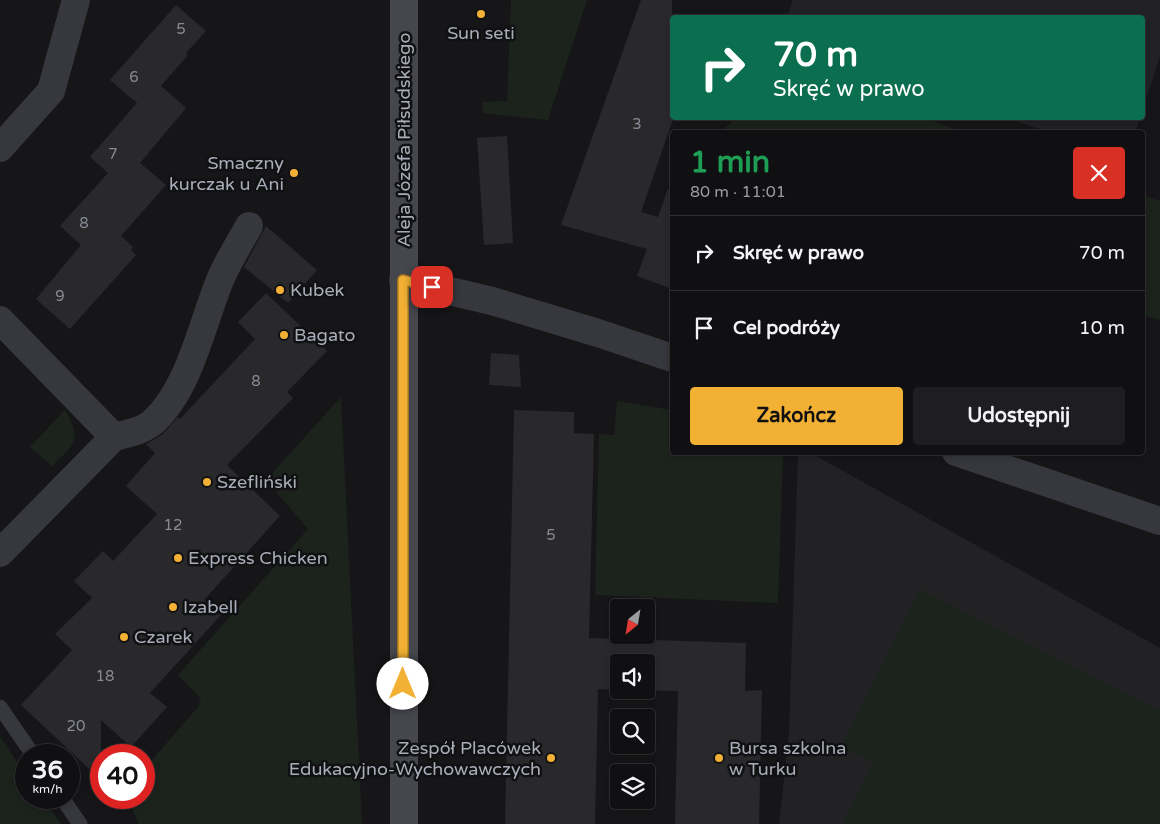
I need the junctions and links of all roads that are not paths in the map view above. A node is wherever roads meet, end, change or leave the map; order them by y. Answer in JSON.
{"nodes":[{"id":1,"x":76,"y":0,"type":"edge"},
{"id":2,"x":404,"y":0,"type":"edge"},
{"id":3,"x":0,"y":148,"type":"edge"},
{"id":4,"x":249,"y":226,"type":"dead end"},
{"id":5,"x":403,"y":280,"type":"junction"},
{"id":6,"x":0,"y":320,"type":"edge"},
{"id":7,"x":670,"y":357,"type":"edge"},
{"id":8,"x":114,"y":437,"type":"junction"},
{"id":9,"x":965,"y":455,"type":"edge"},
{"id":10,"x":1160,"y":521,"type":"edge"},
{"id":11,"x":0,"y":553,"type":"edge"},
{"id":12,"x":0,"y":707,"type":"edge"},
{"id":13,"x":25,"y":744,"type":"edge"},
{"id":14,"x":70,"y":809,"type":"edge"},
{"id":15,"x":403,"y":823,"type":"edge"},
{"id":16,"x":80,"y":824,"type":"edge"}],
"edges":[{"from":1,"to":3,"type":"street"},
{"from":2,"to":5,"type":"street","name":"Aleja Józefa Piłsudskiego"},
{"from":4,"to":8,"type":"street"},
{"from":5,"to":7,"type":"street"},
{"from":5,"to":15,"type":"street","name":"Aleja Józefa Piłsudskiego"},
{"from":6,"to":8,"type":"street"},
{"from":8,"to":11,"type":"street"},
{"from":9,"to":10,"type":"street"},
{"from":12,"to":13,"type":"lane"},
{"from":14,"to":16,"type":"lane"}]}
